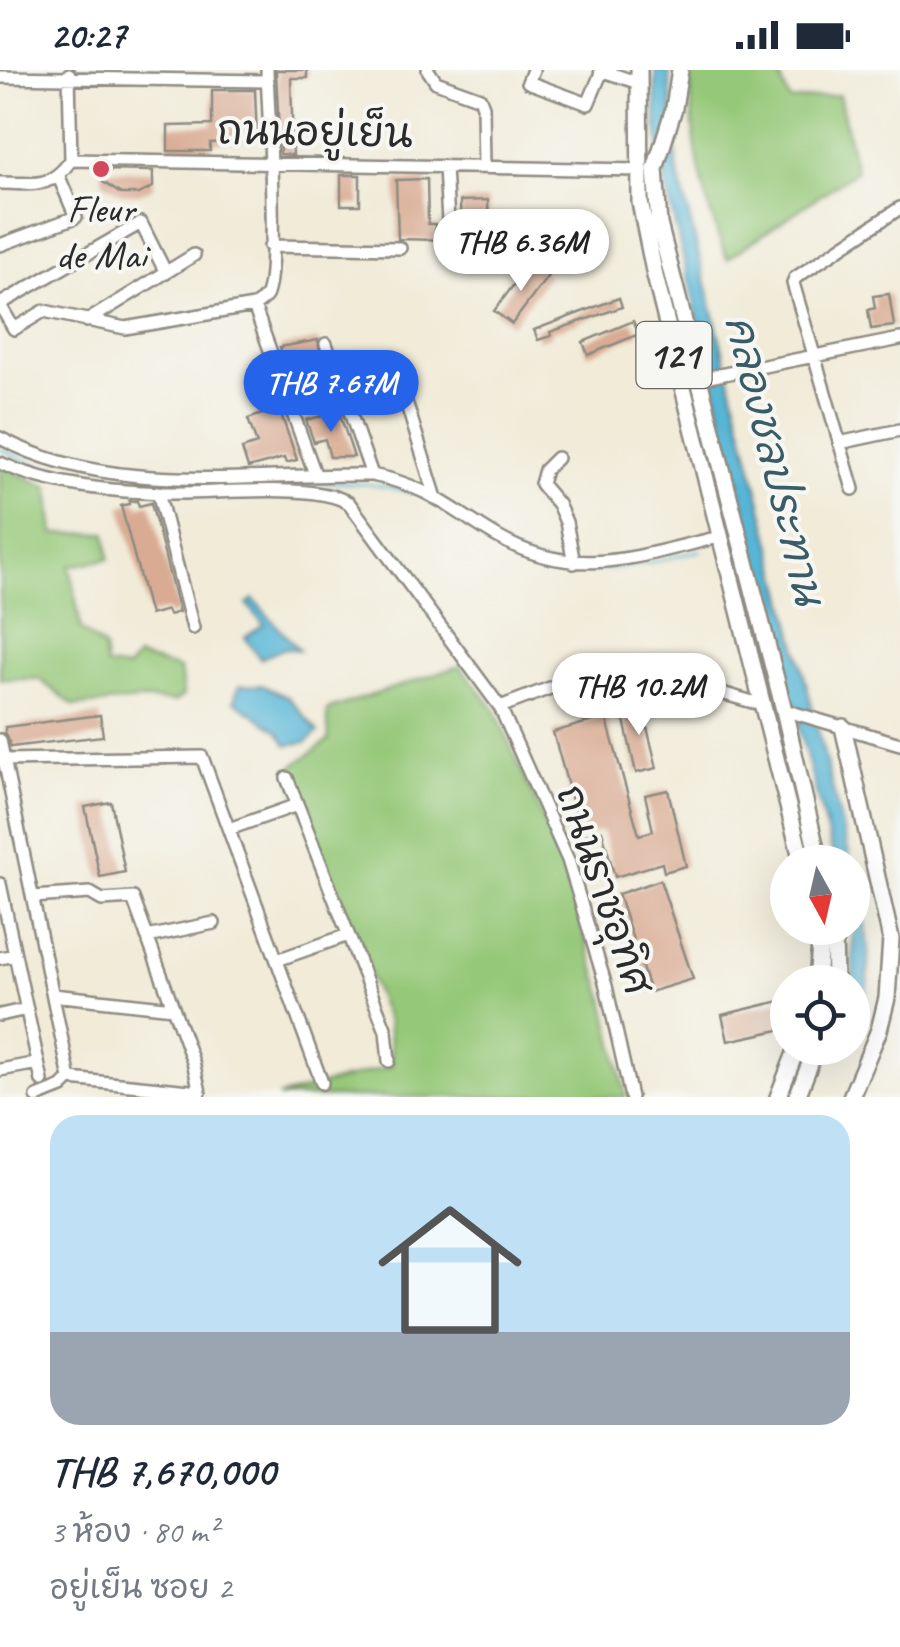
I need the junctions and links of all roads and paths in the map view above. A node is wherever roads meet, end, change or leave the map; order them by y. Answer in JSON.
{"nodes":[{"id":1,"x":428,"y":70,"type":"edge"},
{"id":2,"x":533,"y":70,"type":"edge"},
{"id":3,"x":601,"y":70,"type":"edge"},
{"id":4,"x":680,"y":70,"type":"edge"},
{"id":5,"x":69,"y":74,"type":"edge"},
{"id":6,"x":241,"y":75,"type":"edge"},
{"id":7,"x":267,"y":75,"type":"edge"},
{"id":8,"x":639,"y":76,"type":"edge"},
{"id":9,"x":0,"y":77,"type":"edge"},
{"id":10,"x":71,"y":160,"type":"junction"},
{"id":11,"x":270,"y":164,"type":"junction"},
{"id":12,"x":445,"y":167,"type":"junction"},
{"id":13,"x":484,"y":168,"type":"junction"},
{"id":14,"x":647,"y":169,"type":"junction"},
{"id":15,"x":58,"y":177,"type":"junction"},
{"id":16,"x":0,"y":183,"type":"edge"},
{"id":17,"x":900,"y":208,"type":"edge"},
{"id":18,"x":449,"y":240,"type":"dead end"},
{"id":19,"x":0,"y":245,"type":"edge"},
{"id":20,"x":270,"y":246,"type":"junction"},
{"id":21,"x":400,"y":248,"type":"dead end"},
{"id":22,"x":194,"y":255,"type":"dead end"},
{"id":23,"x":166,"y":272,"type":"junction"},
{"id":24,"x":0,"y":305,"type":"edge"},
{"id":25,"x":254,"y":306,"type":"junction"},
{"id":26,"x":87,"y":321,"type":"junction"},
{"id":27,"x":900,"y":338,"type":"edge"},
{"id":28,"x":326,"y":344,"type":"dead end"},
{"id":29,"x":813,"y":355,"type":"junction"},
{"id":30,"x":398,"y":376,"type":"dead end"},
{"id":31,"x":698,"y":379,"type":"junction"},
{"id":32,"x":900,"y":430,"type":"edge"},
{"id":33,"x":0,"y":438,"type":"edge"},
{"id":34,"x":839,"y":443,"type":"junction"},
{"id":35,"x":557,"y":458,"type":"dead end"},
{"id":36,"x":0,"y":463,"type":"edge"},
{"id":37,"x":315,"y":474,"type":"junction"},
{"id":38,"x":336,"y":474,"type":"junction"},
{"id":39,"x":372,"y":475,"type":"junction"},
{"id":40,"x":852,"y":488,"type":"dead end"},
{"id":41,"x":158,"y":492,"type":"junction"},
{"id":42,"x":435,"y":495,"type":"junction"},
{"id":43,"x":338,"y":496,"type":"junction"},
{"id":44,"x":719,"y":536,"type":"junction"},
{"id":45,"x":574,"y":563,"type":"junction"},
{"id":46,"x":193,"y":628,"type":"dead end"},
{"id":47,"x":765,"y":638,"type":"junction"},
{"id":48,"x":761,"y":698,"type":"junction"},
{"id":49,"x":500,"y":707,"type":"junction"},
{"id":50,"x":784,"y":710,"type":"junction"},
{"id":51,"x":838,"y":726,"type":"junction"},
{"id":52,"x":789,"y":739,"type":"junction"},
{"id":53,"x":0,"y":740,"type":"edge"},
{"id":54,"x":772,"y":742,"type":"junction"},
{"id":55,"x":900,"y":744,"type":"edge"},
{"id":56,"x":2,"y":760,"type":"edge"},
{"id":57,"x":287,"y":778,"type":"dead end"},
{"id":58,"x":297,"y":805,"type":"junction"},
{"id":59,"x":229,"y":829,"type":"junction"},
{"id":60,"x":798,"y":845,"type":"edge"},
{"id":61,"x":815,"y":845,"type":"edge"},
{"id":62,"x":0,"y":884,"type":"edge"},
{"id":63,"x":33,"y":897,"type":"junction"},
{"id":64,"x":2,"y":901,"type":"edge"},
{"id":65,"x":214,"y":923,"type":"dead end"},
{"id":66,"x":348,"y":935,"type":"junction"},
{"id":67,"x":147,"y":937,"type":"junction"},
{"id":68,"x":15,"y":955,"type":"junction"},
{"id":69,"x":0,"y":958,"type":"edge"},
{"id":70,"x":277,"y":960,"type":"junction"},
{"id":71,"x":54,"y":996,"type":"junction"},
{"id":72,"x":173,"y":1008,"type":"junction"},
{"id":73,"x":27,"y":1009,"type":"junction"},
{"id":74,"x":0,"y":1015,"type":"edge"},
{"id":75,"x":389,"y":1061,"type":"dead end"},
{"id":76,"x":38,"y":1063,"type":"junction"},
{"id":77,"x":790,"y":1065,"type":"edge"},
{"id":78,"x":809,"y":1065,"type":"edge"},
{"id":79,"x":0,"y":1070,"type":"edge"},
{"id":80,"x":42,"y":1081,"type":"dead end"},
{"id":81,"x":322,"y":1083,"type":"dead end"},
{"id":82,"x":65,"y":1088,"type":"edge"},
{"id":83,"x":38,"y":1097,"type":"edge"},
{"id":84,"x":631,"y":1097,"type":"edge"},
{"id":85,"x":778,"y":1097,"type":"edge"},
{"id":86,"x":797,"y":1097,"type":"edge"},
{"id":87,"x":852,"y":1097,"type":"edge"}],
"edges":[{"from":1,"to":13,"type":"street"},
{"from":2,"to":3,"type":"street"},
{"from":3,"to":8,"type":"street"},
{"from":4,"to":14,"type":"main road","number":"121"},
{"from":5,"to":6,"type":"street"},
{"from":5,"to":9,"type":"street"},
{"from":5,"to":10,"type":"street"},
{"from":6,"to":7,"type":"street"},
{"from":7,"to":11,"type":"street"},
{"from":8,"to":14,"type":"main road","number":"121"},
{"from":10,"to":11,"type":"street","name":"ถนนอยู่เย็น"},
{"from":10,"to":15,"type":"street"},
{"from":11,"to":12,"type":"street","name":"ถนนอยู่เย็น"},
{"from":11,"to":20,"type":"street"},
{"from":12,"to":13,"type":"street","name":"ถนนอยู่เย็น"},
{"from":12,"to":18,"type":"street"},
{"from":13,"to":14,"type":"street","name":"ถนนอยู่เย็น"},
{"from":14,"to":31,"type":"main road","number":"121"},
{"from":14,"to":44,"type":"main road","number":"121"},
{"from":15,"to":16,"type":"street"},
{"from":15,"to":19,"type":"street"},
{"from":17,"to":29,"type":"street"},
{"from":20,"to":21,"type":"street"},
{"from":20,"to":25,"type":"street"},
{"from":22,"to":23,"type":"street"},
{"from":23,"to":24,"type":"street"},
{"from":23,"to":26,"type":"street"},
{"from":24,"to":26,"type":"street"},
{"from":25,"to":26,"type":"street"},
{"from":25,"to":37,"type":"street"},
{"from":27,"to":29,"type":"street"},
{"from":28,"to":39,"type":"street"},
{"from":29,"to":31,"type":"street"},
{"from":29,"to":34,"type":"street"},
{"from":30,"to":42,"type":"street"},
{"from":31,"to":47,"type":"main road","number":"121"},
{"from":32,"to":34,"type":"street"},
{"from":33,"to":37,"type":"street"},
{"from":34,"to":40,"type":"street"},
{"from":35,"to":45,"type":"street"},
{"from":36,"to":41,"type":"street"},
{"from":37,"to":38,"type":"street"},
{"from":38,"to":39,"type":"street"},
{"from":38,"to":43,"type":"street"},
{"from":39,"to":42,"type":"street"},
{"from":41,"to":43,"type":"street"},
{"from":41,"to":46,"type":"street"},
{"from":42,"to":45,"type":"street"},
{"from":43,"to":49,"type":"street","name":"ถนนราชอุทิศ"},
{"from":44,"to":45,"type":"street"},
{"from":44,"to":48,"type":"main road","number":"121"},
{"from":47,"to":48,"type":"main road"},
{"from":47,"to":50,"type":"main road","number":"121"},
{"from":48,"to":49,"type":"street"},
{"from":48,"to":54,"type":"main road","number":"121"},
{"from":49,"to":84,"type":"street","name":"ถนนราชอุทิศ"},
{"from":50,"to":51,"type":"street"},
{"from":50,"to":52,"type":"main road","number":"121"},
{"from":51,"to":55,"type":"street"},
{"from":51,"to":87,"type":"main road"},
{"from":52,"to":54,"type":"main road"},
{"from":52,"to":61,"type":"main road","number":"121"},
{"from":53,"to":56,"type":"street"},
{"from":54,"to":60,"type":"main road","number":"121"},
{"from":56,"to":59,"type":"street"},
{"from":56,"to":63,"type":"street"},
{"from":57,"to":58,"type":"street"},
{"from":58,"to":59,"type":"street"},
{"from":58,"to":66,"type":"street"},
{"from":59,"to":70,"type":"street"},
{"from":62,"to":64,"type":"street"},
{"from":63,"to":67,"type":"street"},
{"from":63,"to":71,"type":"street"},
{"from":64,"to":68,"type":"street"},
{"from":65,"to":67,"type":"street"},
{"from":66,"to":70,"type":"street"},
{"from":66,"to":75,"type":"street"},
{"from":67,"to":72,"type":"street"},
{"from":68,"to":69,"type":"street"},
{"from":68,"to":73,"type":"street"},
{"from":70,"to":81,"type":"street"},
{"from":71,"to":72,"type":"street"},
{"from":71,"to":82,"type":"street"},
{"from":72,"to":82,"type":"street"},
{"from":73,"to":74,"type":"street"},
{"from":73,"to":76,"type":"street"},
{"from":76,"to":79,"type":"street"},
{"from":76,"to":80,"type":"street"},
{"from":77,"to":85,"type":"main road"},
{"from":78,"to":86,"type":"main road"},
{"from":82,"to":83,"type":"street"}]}
